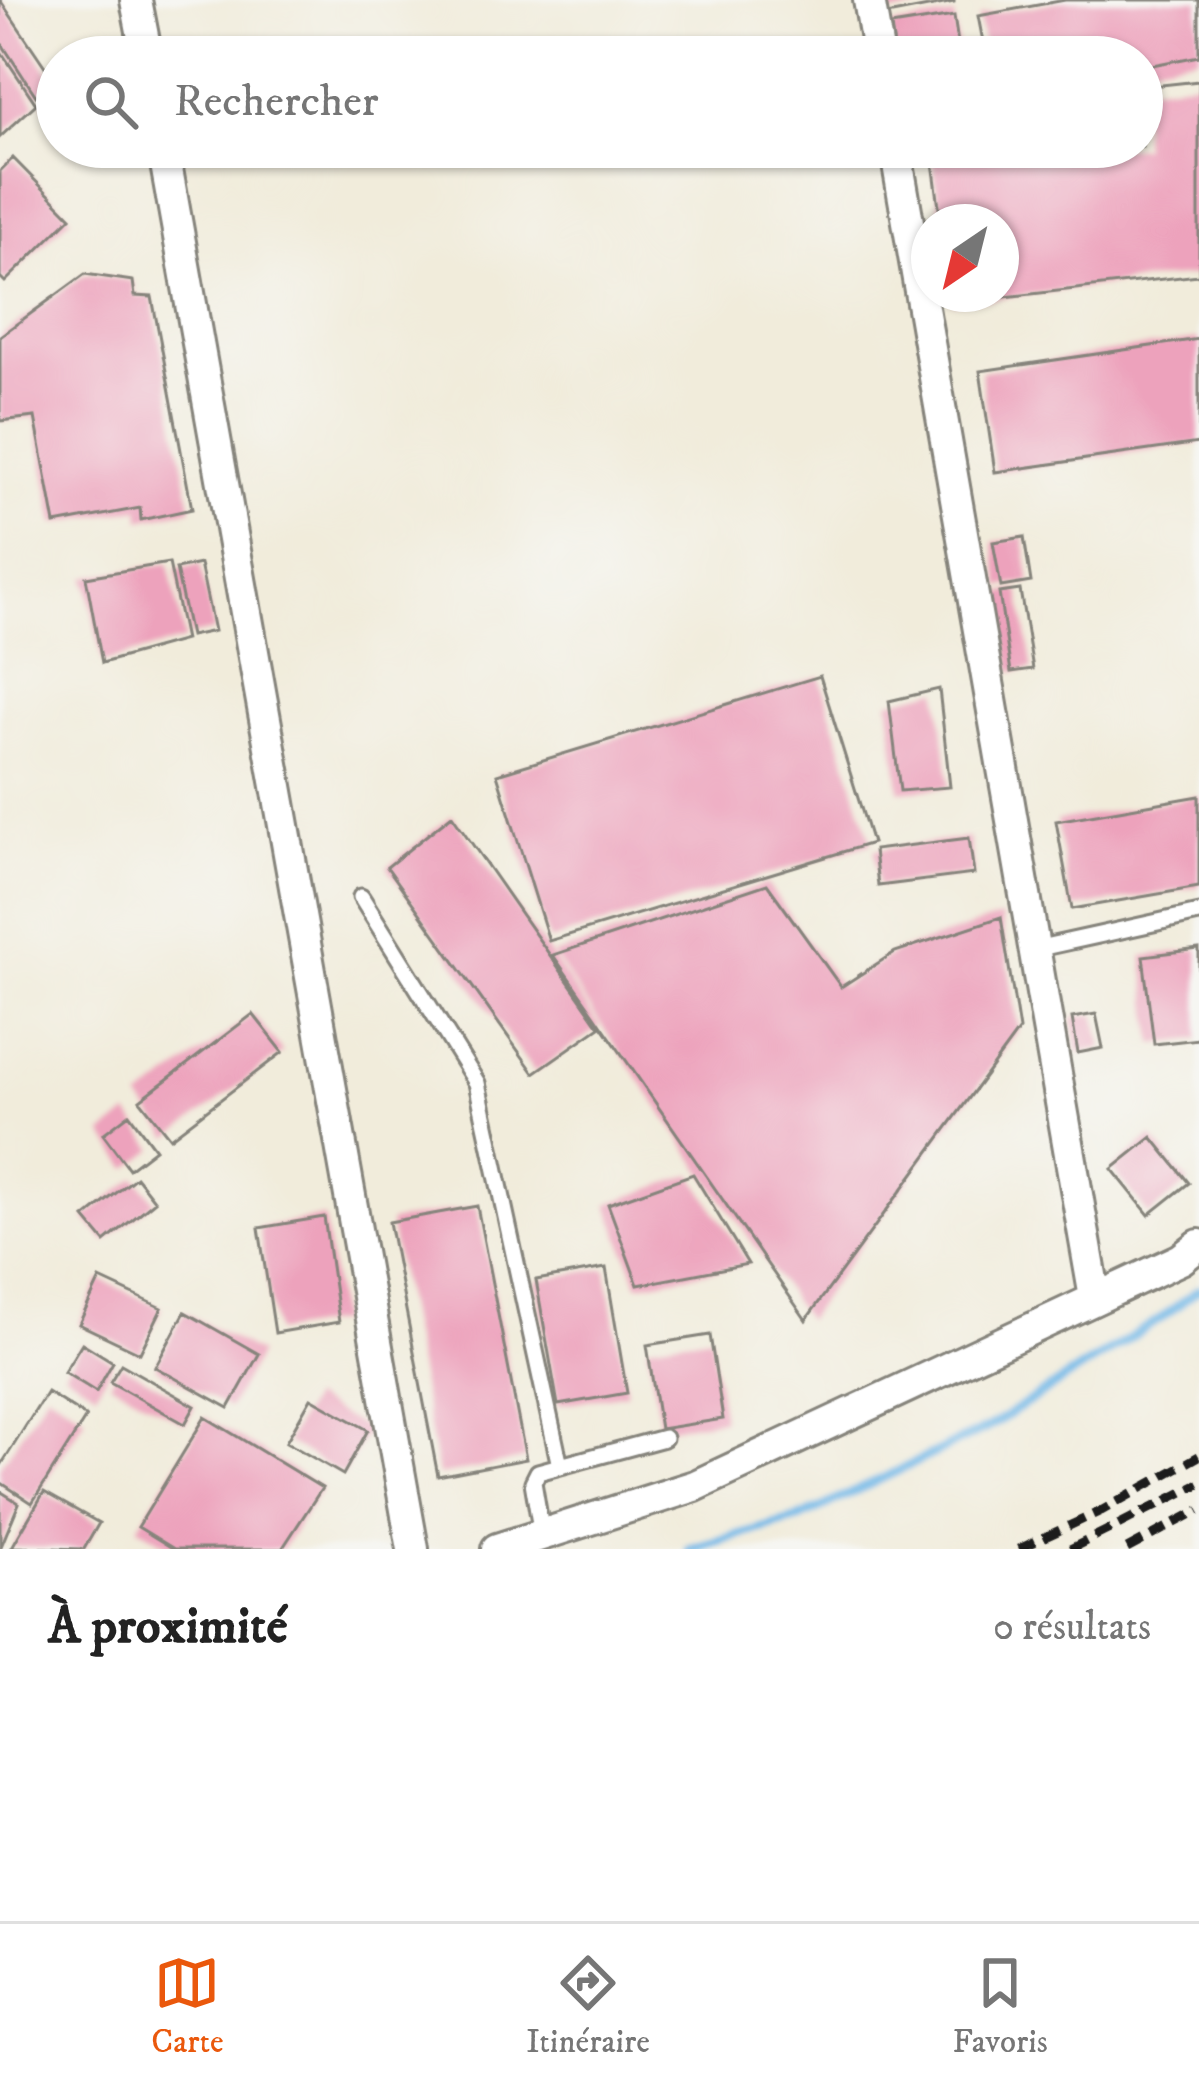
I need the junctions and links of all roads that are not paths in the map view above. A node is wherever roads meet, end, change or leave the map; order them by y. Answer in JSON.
{"nodes":[{"id":1,"x":136,"y":0,"type":"edge"},
{"id":2,"x":869,"y":0,"type":"edge"},
{"id":3,"x":143,"y":36,"type":"edge"},
{"id":4,"x":875,"y":36,"type":"edge"},
{"id":5,"x":167,"y":168,"type":"edge"},
{"id":6,"x":899,"y":168,"type":"edge"},
{"id":7,"x":361,"y":897,"type":"dead end"},
{"id":8,"x":1199,"y":914,"type":"edge"},
{"id":9,"x":1035,"y":949,"type":"junction"},
{"id":10,"x":1199,"y":1245,"type":"edge"},
{"id":11,"x":1095,"y":1298,"type":"junction"},
{"id":12,"x":664,"y":1438,"type":"dead end"},
{"id":13,"x":560,"y":1466,"type":"junction"},
{"id":14,"x":542,"y":1535,"type":"junction"},
{"id":15,"x":413,"y":1549,"type":"edge"},
{"id":16,"x":497,"y":1549,"type":"edge"}],
"edges":[{"from":1,"to":3,"type":"street"},
{"from":2,"to":4,"type":"street"},
{"from":5,"to":15,"type":"street"},
{"from":6,"to":9,"type":"street"},
{"from":7,"to":13,"type":"lane"},
{"from":8,"to":9,"type":"lane"},
{"from":9,"to":11,"type":"street"},
{"from":10,"to":11,"type":"street"},
{"from":11,"to":14,"type":"street"},
{"from":12,"to":13,"type":"lane"},
{"from":13,"to":14,"type":"lane"},
{"from":14,"to":16,"type":"street"}]}
